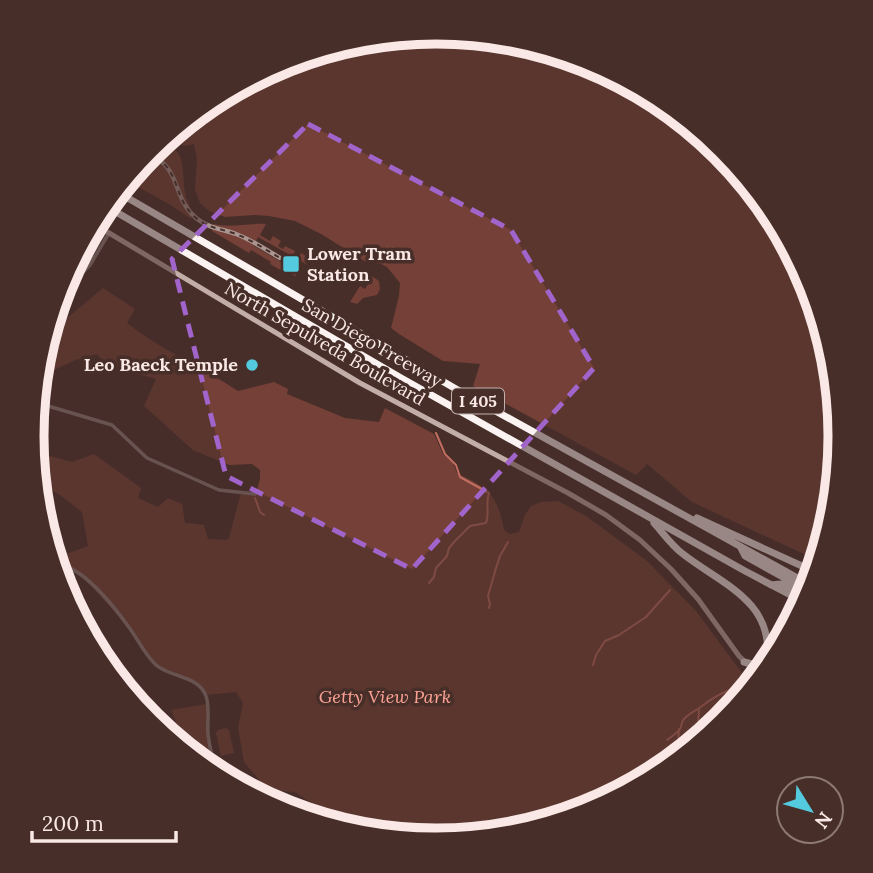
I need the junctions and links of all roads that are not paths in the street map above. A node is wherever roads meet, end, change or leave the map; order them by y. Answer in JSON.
{"nodes":[{"id":1,"x":125,"y":197,"type":"edge"},
{"id":2,"x":115,"y":211,"type":"edge"},
{"id":3,"x":103,"y":229,"type":"edge"},
{"id":4,"x":108,"y":233,"type":"junction"},
{"id":5,"x":78,"y":277,"type":"edge"},
{"id":6,"x":46,"y":404,"type":"edge"},
{"id":7,"x":255,"y":495,"type":"dead end"},
{"id":8,"x":653,"y":498,"type":"junction"},
{"id":9,"x":648,"y":516,"type":"junction"},
{"id":10,"x":740,"y":548,"type":"junction"},
{"id":11,"x":66,"y":567,"type":"edge"},
{"id":12,"x":806,"y":568,"type":"edge"},
{"id":13,"x":801,"y":580,"type":"edge"},
{"id":14,"x":771,"y":585,"type":"junction"},
{"id":15,"x":799,"y":586,"type":"edge"},
{"id":16,"x":797,"y":592,"type":"edge"},
{"id":17,"x":795,"y":597,"type":"edge"},
{"id":18,"x":766,"y":650,"type":"edge"},
{"id":19,"x":744,"y":662,"type":"junction"},
{"id":20,"x":757,"y":663,"type":"edge"},
{"id":21,"x":752,"y":670,"type":"edge"},
{"id":22,"x":213,"y":759,"type":"edge"}],
"edges":[{"from":1,"to":8,"type":"highway","name":"San Diego Freeway","number":"I 405"},
{"from":2,"to":9,"type":"highway","name":"San Diego Freeway","number":"I 405"},
{"from":3,"to":4,"type":"main road","name":"North Sepulveda Boulevard"},
{"from":4,"to":5,"type":"street"},
{"from":4,"to":19,"type":"main road","name":"North Sepulveda Boulevard"},
{"from":6,"to":7,"type":"street"},
{"from":8,"to":10,"type":"highway","name":"San Diego Freeway","number":"I 405"},
{"from":8,"to":12,"type":"highway"},
{"from":9,"to":14,"type":"highway","name":"San Diego Freeway","number":"I 405"},
{"from":9,"to":18,"type":"highway"},
{"from":10,"to":13,"type":"highway","name":"San Diego Freeway","number":"I 405"},
{"from":10,"to":15,"type":"highway"},
{"from":11,"to":22,"type":"street"},
{"from":14,"to":16,"type":"highway"},
{"from":14,"to":17,"type":"highway","name":"San Diego Freeway","number":"I 405"},
{"from":19,"to":20,"type":"highway"},
{"from":19,"to":21,"type":"main road","name":"North Sepulveda Boulevard"}]}
